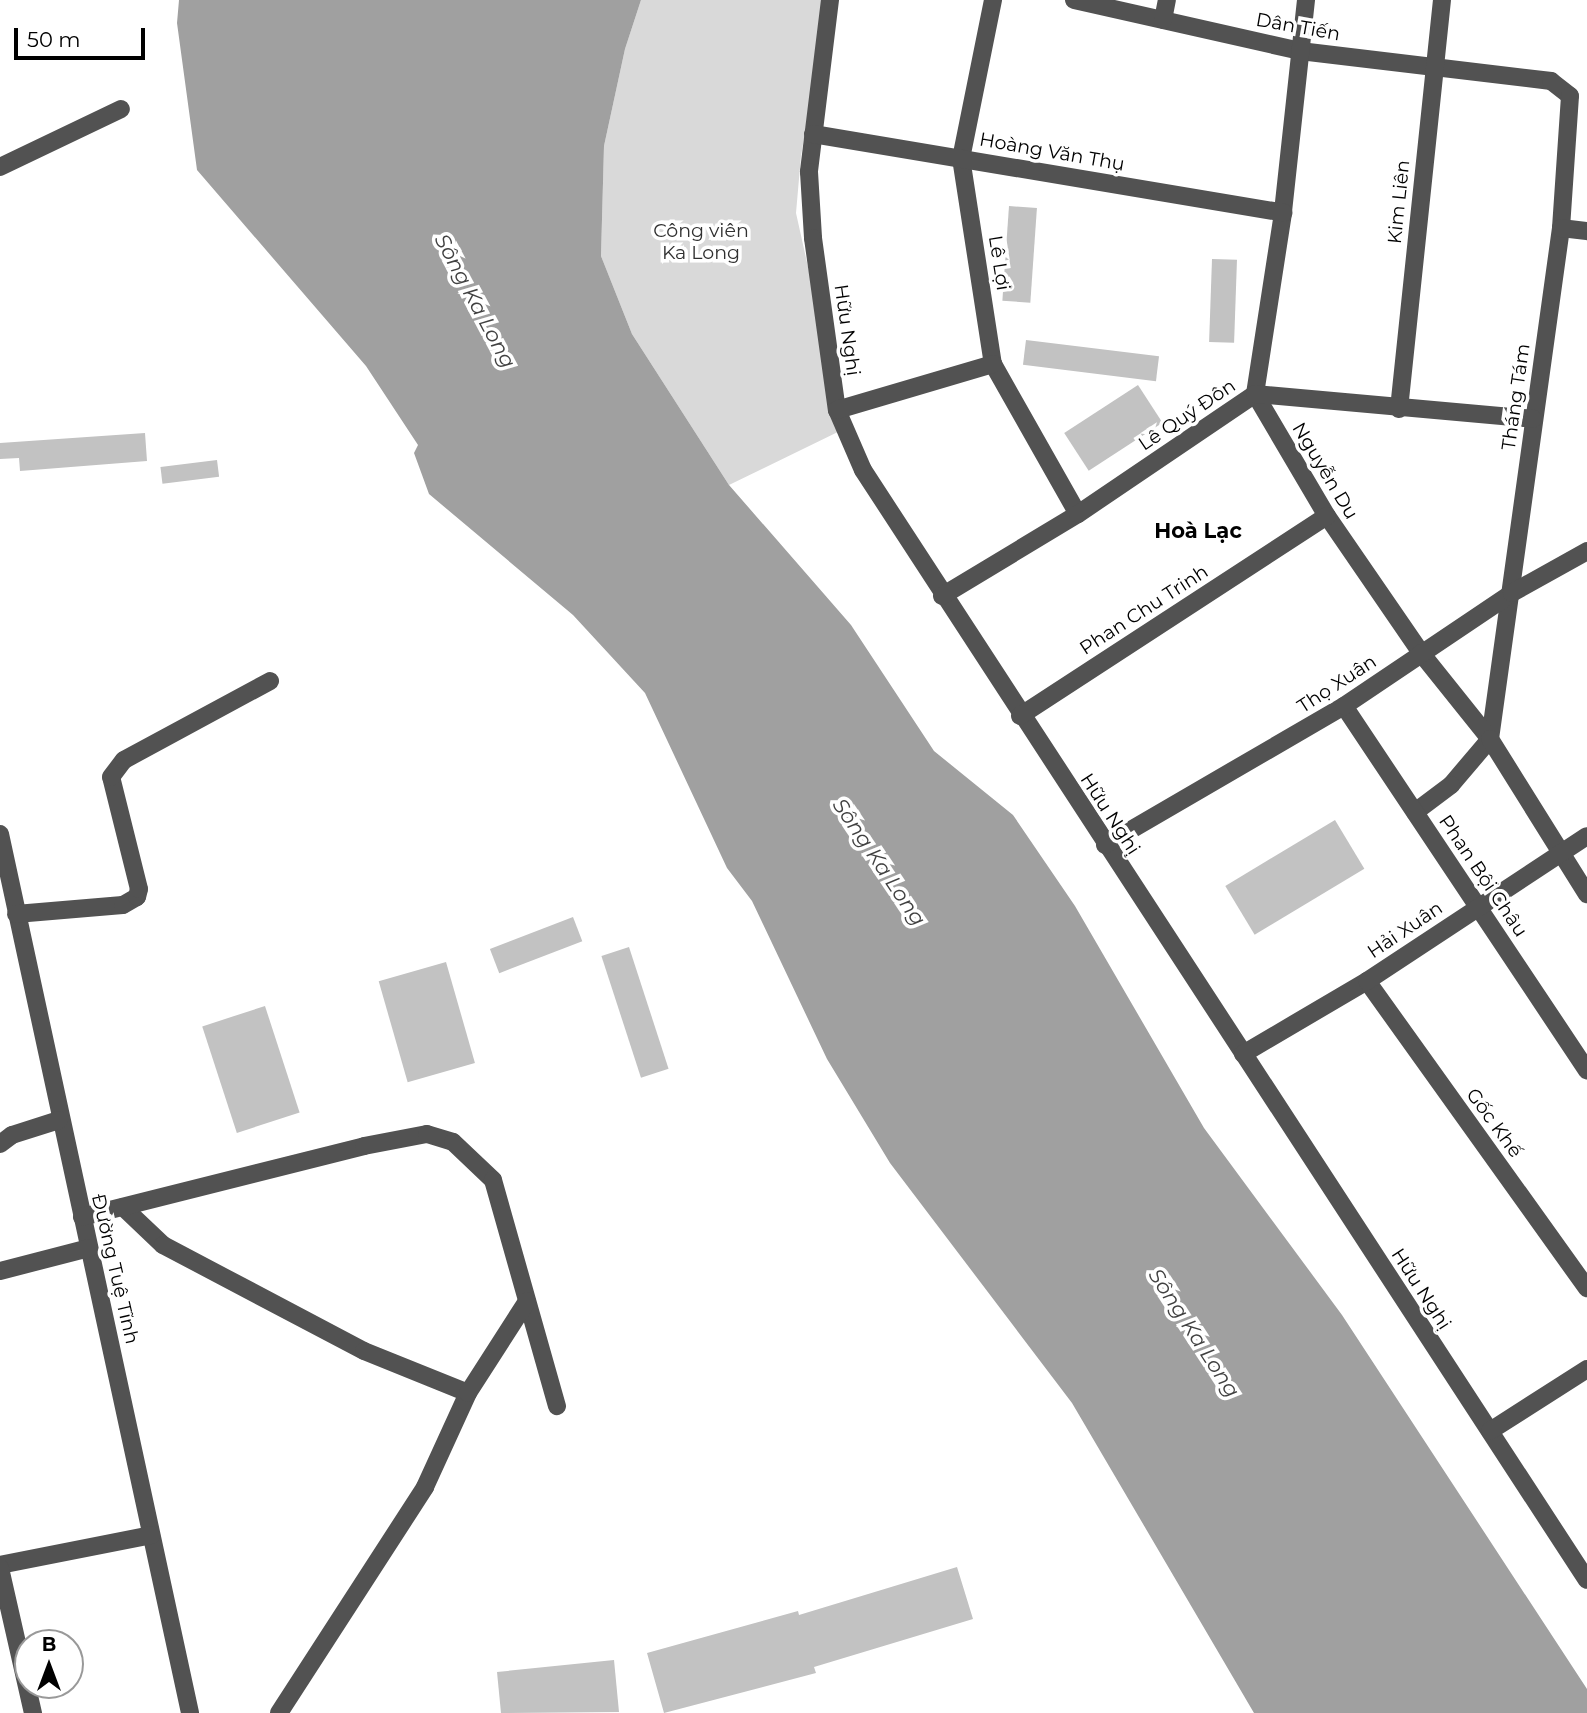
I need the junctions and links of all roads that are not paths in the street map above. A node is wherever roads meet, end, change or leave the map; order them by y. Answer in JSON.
{"nodes":[{"id":1,"x":830,"y":0,"type":"edge"},
{"id":2,"x":993,"y":0,"type":"edge"},
{"id":3,"x":1074,"y":0,"type":"edge"},
{"id":4,"x":1167,"y":0,"type":"edge"},
{"id":5,"x":1306,"y":0,"type":"edge"},
{"id":6,"x":1442,"y":0,"type":"edge"},
{"id":7,"x":1163,"y":20,"type":"junction"},
{"id":8,"x":1300,"y":51,"type":"junction"},
{"id":9,"x":1435,"y":68,"type":"junction"},
{"id":10,"x":121,"y":109,"type":"dead end"},
{"id":11,"x":813,"y":134,"type":"junction"},
{"id":12,"x":961,"y":158,"type":"junction"},
{"id":13,"x":0,"y":167,"type":"edge"},
{"id":14,"x":1283,"y":214,"type":"junction"},
{"id":15,"x":1561,"y":228,"type":"junction"},
{"id":16,"x":1587,"y":231,"type":"edge"},
{"id":17,"x":993,"y":363,"type":"junction"},
{"id":18,"x":1255,"y":394,"type":"junction"},
{"id":19,"x":1399,"y":409,"type":"junction"},
{"id":20,"x":838,"y":410,"type":"junction"},
{"id":21,"x":1533,"y":419,"type":"junction"},
{"id":22,"x":1078,"y":514,"type":"junction"},
{"id":23,"x":1327,"y":516,"type":"junction"},
{"id":24,"x":1587,"y":551,"type":"edge"},
{"id":25,"x":1512,"y":593,"type":"junction"},
{"id":26,"x":942,"y":596,"type":"junction"},
{"id":27,"x":1421,"y":653,"type":"junction"},
{"id":28,"x":270,"y":681,"type":"dead end"},
{"id":29,"x":1344,"y":706,"type":"junction"},
{"id":30,"x":1020,"y":716,"type":"junction"},
{"id":31,"x":1490,"y":739,"type":"junction"},
{"id":32,"x":1415,"y":812,"type":"junction"},
{"id":33,"x":0,"y":835,"type":"edge"},
{"id":34,"x":1587,"y":835,"type":"edge"},
{"id":35,"x":1105,"y":845,"type":"junction"},
{"id":36,"x":1559,"y":853,"type":"junction"},
{"id":37,"x":1587,"y":894,"type":"edge"},
{"id":38,"x":1478,"y":906,"type":"junction"},
{"id":39,"x":16,"y":914,"type":"junction"},
{"id":40,"x":1367,"y":981,"type":"junction"},
{"id":41,"x":1243,"y":1054,"type":"junction"},
{"id":42,"x":1587,"y":1070,"type":"edge"},
{"id":43,"x":58,"y":1120,"type":"junction"},
{"id":44,"x":0,"y":1144,"type":"edge"},
{"id":45,"x":123,"y":1207,"type":"junction"},
{"id":46,"x":82,"y":1217,"type":"junction"},
{"id":47,"x":89,"y":1248,"type":"junction"},
{"id":48,"x":0,"y":1271,"type":"edge"},
{"id":49,"x":1587,"y":1288,"type":"edge"},
{"id":50,"x":527,"y":1301,"type":"junction"},
{"id":51,"x":1587,"y":1369,"type":"edge"},
{"id":52,"x":468,"y":1393,"type":"junction"},
{"id":53,"x":557,"y":1406,"type":"dead end"},
{"id":54,"x":1490,"y":1431,"type":"junction"},
{"id":55,"x":151,"y":1535,"type":"junction"},
{"id":56,"x":0,"y":1566,"type":"edge"},
{"id":57,"x":1587,"y":1580,"type":"edge"},
{"id":58,"x":33,"y":1713,"type":"edge"},
{"id":59,"x":190,"y":1713,"type":"edge"},
{"id":60,"x":279,"y":1713,"type":"edge"}],
"edges":[{"from":1,"to":11,"type":"street","name":"Hữu Nghị"},
{"from":2,"to":12,"type":"street","name":"Lê Lợi"},
{"from":3,"to":7,"type":"street","name":"Dân Tiến"},
{"from":4,"to":7,"type":"street"},
{"from":5,"to":8,"type":"street"},
{"from":6,"to":9,"type":"street","name":"Kim Liên"},
{"from":7,"to":8,"type":"street","name":"Dân Tiến"},
{"from":8,"to":9,"type":"street","name":"Dân Tiến"},
{"from":8,"to":14,"type":"street"},
{"from":9,"to":15,"type":"street","name":"Tháng Tám"},
{"from":9,"to":19,"type":"street","name":"Kim Liên"},
{"from":10,"to":13,"type":"street"},
{"from":11,"to":12,"type":"street","name":"Hoàng Văn Thụ"},
{"from":11,"to":20,"type":"street","name":"Hữu Nghị"},
{"from":12,"to":14,"type":"street","name":"Hoàng Văn Thụ"},
{"from":12,"to":17,"type":"street","name":"Lê Lợi"},
{"from":14,"to":18,"type":"street"},
{"from":15,"to":16,"type":"street"},
{"from":15,"to":21,"type":"street","name":"Tháng Tám"},
{"from":17,"to":20,"type":"street"},
{"from":17,"to":22,"type":"street","name":"Lê Lợi"},
{"from":18,"to":19,"type":"street","name":"Lê Quý Đôn"},
{"from":18,"to":22,"type":"street","name":"Lê Quý Đôn"},
{"from":18,"to":23,"type":"street","name":"Nguyễn Du"},
{"from":19,"to":21,"type":"street","name":"Lê Quý Đôn"},
{"from":20,"to":26,"type":"street","name":"Hữu Nghị"},
{"from":21,"to":25,"type":"street","name":"Tháng Tám"},
{"from":22,"to":26,"type":"street","name":"Lê Quý Đôn"},
{"from":23,"to":27,"type":"street","name":"Nguyễn Du"},
{"from":23,"to":30,"type":"street","name":"Phan Chu Trinh"},
{"from":24,"to":25,"type":"street","name":"Thọ Xuân"},
{"from":25,"to":27,"type":"street","name":"Thọ Xuân"},
{"from":25,"to":31,"type":"street","name":"Tháng Tám"},
{"from":26,"to":30,"type":"street","name":"Hữu Nghị"},
{"from":27,"to":29,"type":"street","name":"Thọ Xuân"},
{"from":27,"to":31,"type":"street","name":"Nguyễn Du"},
{"from":28,"to":39,"type":"street"},
{"from":29,"to":32,"type":"street","name":"Phan Bội Châu"},
{"from":29,"to":35,"type":"street","name":"Thọ Xuân"},
{"from":30,"to":35,"type":"street","name":"Hữu Nghị"},
{"from":31,"to":32,"type":"street"},
{"from":31,"to":36,"type":"street","name":"Nguyễn Du"},
{"from":32,"to":38,"type":"street","name":"Phan Bội Châu"},
{"from":33,"to":39,"type":"street","name":"Đường Tuệ Tĩnh"},
{"from":34,"to":36,"type":"street","name":"Hải Xuân"},
{"from":35,"to":41,"type":"street","name":"Hữu Nghị"},
{"from":36,"to":37,"type":"street","name":"Nguyễn Du"},
{"from":36,"to":38,"type":"street","name":"Hải Xuân"},
{"from":38,"to":40,"type":"street","name":"Hải Xuân"},
{"from":38,"to":42,"type":"street","name":"Phan Bội Châu"},
{"from":39,"to":43,"type":"street","name":"Đường Tuệ Tĩnh"},
{"from":40,"to":41,"type":"street","name":"Hải Xuân"},
{"from":40,"to":49,"type":"street","name":"Gốc Khế"},
{"from":41,"to":54,"type":"street","name":"Hữu Nghị"},
{"from":43,"to":44,"type":"street"},
{"from":43,"to":46,"type":"street","name":"Đường Tuệ Tĩnh"},
{"from":45,"to":46,"type":"street"},
{"from":45,"to":50,"type":"street"},
{"from":45,"to":52,"type":"street"},
{"from":46,"to":47,"type":"street","name":"Đường Tuệ Tĩnh"},
{"from":47,"to":48,"type":"street"},
{"from":47,"to":55,"type":"street","name":"Đường Tuệ Tĩnh"},
{"from":50,"to":52,"type":"street"},
{"from":50,"to":53,"type":"street"},
{"from":51,"to":54,"type":"street"},
{"from":52,"to":60,"type":"street"},
{"from":54,"to":57,"type":"street","name":"Hữu Nghị"},
{"from":55,"to":56,"type":"street"},
{"from":55,"to":59,"type":"street","name":"Đường Tuệ Tĩnh"},
{"from":56,"to":58,"type":"street"}]}
